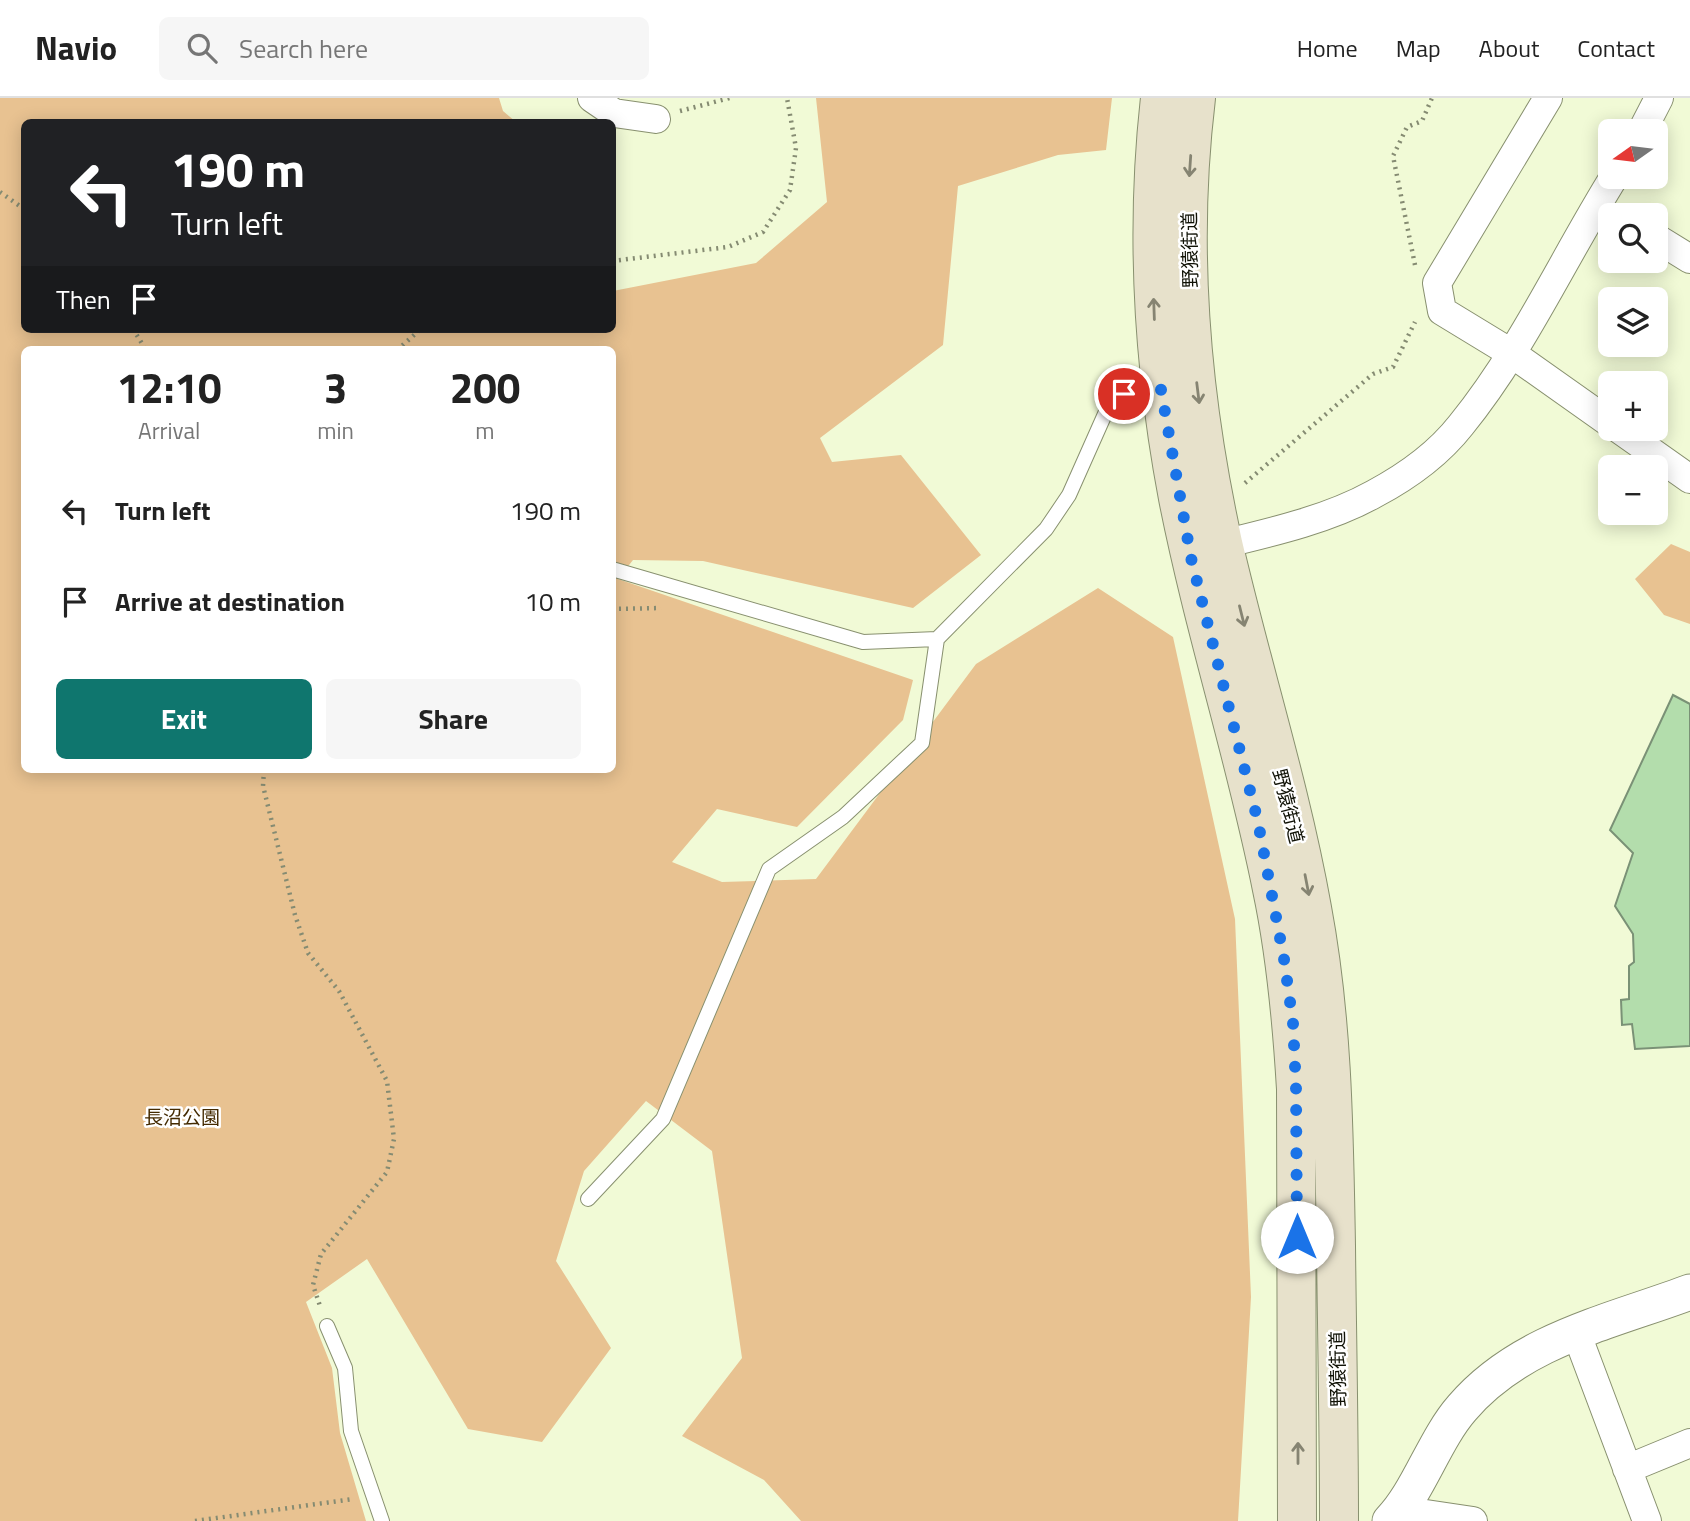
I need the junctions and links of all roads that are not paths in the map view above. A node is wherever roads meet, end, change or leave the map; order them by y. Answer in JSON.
{"nodes":[{"id":1,"x":592,"y":98,"type":"edge"},
{"id":2,"x":1160,"y":98,"type":"edge"},
{"id":3,"x":1196,"y":98,"type":"edge"},
{"id":4,"x":1548,"y":98,"type":"edge"},
{"id":5,"x":1659,"y":98,"type":"edge"},
{"id":6,"x":656,"y":118,"type":"road end"},
{"id":7,"x":1648,"y":119,"type":"edge"},
{"id":8,"x":1598,"y":224,"type":"edge"},
{"id":9,"x":1668,"y":245,"type":"edge"},
{"id":10,"x":1690,"y":259,"type":"edge"},
{"id":11,"x":1511,"y":353,"type":"junction"},
{"id":12,"x":1160,"y":384,"type":"junction"},
{"id":13,"x":1598,"y":415,"type":"edge"},
{"id":14,"x":1636,"y":441,"type":"edge"},
{"id":15,"x":1690,"y":479,"type":"edge"},
{"id":16,"x":1223,"y":544,"type":"junction"},
{"id":17,"x":616,"y":570,"type":"edge"},
{"id":18,"x":937,"y":639,"type":"junction"},
{"id":19,"x":588,"y":1199,"type":"dead end"},
{"id":20,"x":1686,"y":1296,"type":"edge"},
{"id":21,"x":327,"y":1326,"type":"road end"},
{"id":22,"x":1576,"y":1332,"type":"junction"},
{"id":23,"x":1690,"y":1443,"type":"edge"},
{"id":24,"x":1627,"y":1469,"type":"junction"},
{"id":25,"x":1394,"y":1516,"type":"edge"},
{"id":26,"x":382,"y":1521,"type":"edge"},
{"id":27,"x":1297,"y":1521,"type":"edge"},
{"id":28,"x":1339,"y":1521,"type":"edge"},
{"id":29,"x":1473,"y":1521,"type":"edge"},
{"id":30,"x":1647,"y":1521,"type":"edge"}],
"edges":[{"from":1,"to":6,"type":"street"},
{"from":12,"to":2,"type":"main road","name":"野猿街道","one_way":true},
{"from":3,"to":16,"type":"main road","name":"野猿街道","one_way":true},
{"from":4,"to":11,"type":"street"},
{"from":5,"to":7,"type":"street"},
{"from":8,"to":11,"type":"street"},
{"from":9,"to":10,"type":"street"},
{"from":11,"to":13,"type":"street"},
{"from":11,"to":16,"type":"street"},
{"from":12,"to":18,"type":"lane"},
{"from":27,"to":12,"type":"main road","name":"野猿街道","one_way":true},
{"from":14,"to":15,"type":"street"},
{"from":16,"to":28,"type":"main road","name":"野猿街道","one_way":true},
{"from":17,"to":18,"type":"lane"},
{"from":18,"to":19,"type":"lane"},
{"from":20,"to":22,"type":"street"},
{"from":21,"to":26,"type":"lane"},
{"from":22,"to":24,"type":"street"},
{"from":22,"to":25,"type":"street"},
{"from":23,"to":24,"type":"street"},
{"from":24,"to":30,"type":"street"},
{"from":25,"to":29,"type":"street"}]}
